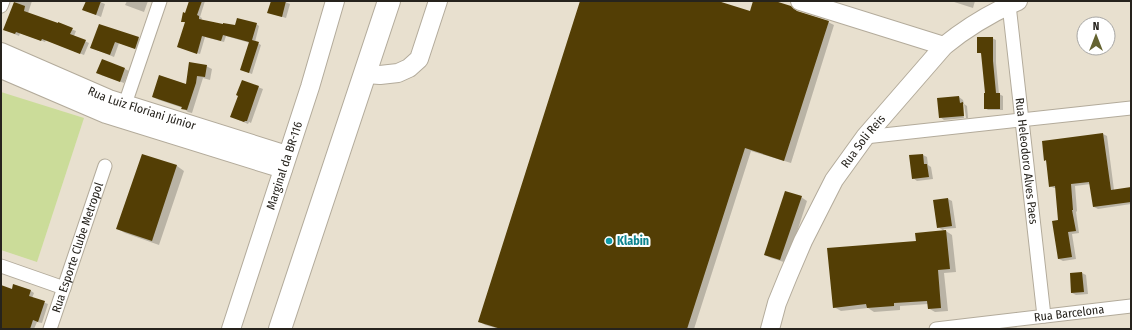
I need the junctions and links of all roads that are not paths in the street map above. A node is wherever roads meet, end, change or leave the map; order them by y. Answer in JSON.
{"nodes":[{"id":1,"x":3,"y":1,"type":"edge"},
{"id":2,"x":160,"y":1,"type":"edge"},
{"id":3,"x":335,"y":1,"type":"edge"},
{"id":4,"x":389,"y":1,"type":"edge"},
{"id":5,"x":438,"y":1,"type":"edge"},
{"id":6,"x":800,"y":1,"type":"edge"},
{"id":7,"x":1013,"y":3,"type":"edge"},
{"id":8,"x":1,"y":6,"type":"edge"},
{"id":9,"x":944,"y":46,"type":"junction"},
{"id":10,"x":1,"y":52,"type":"edge"},
{"id":11,"x":1,"y":69,"type":"edge"},
{"id":12,"x":366,"y":74,"type":"junction"},
{"id":13,"x":125,"y":104,"type":"junction"},
{"id":14,"x":1131,"y":108,"type":"edge"},
{"id":15,"x":1022,"y":120,"type":"junction"},
{"id":16,"x":865,"y":138,"type":"junction"},
{"id":17,"x":285,"y":162,"type":"junction"},
{"id":18,"x":105,"y":166,"type":"dead end"},
{"id":19,"x":1,"y":266,"type":"edge"},
{"id":20,"x":64,"y":288,"type":"junction"},
{"id":21,"x":1131,"y":306,"type":"edge"},
{"id":22,"x":1044,"y":316,"type":"junction"},
{"id":23,"x":50,"y":329,"type":"edge"},
{"id":24,"x":231,"y":329,"type":"edge"},
{"id":25,"x":280,"y":329,"type":"edge"},
{"id":26,"x":770,"y":329,"type":"edge"},
{"id":27,"x":936,"y":329,"type":"edge"}],
"edges":[{"from":1,"to":8,"type":"street"},
{"from":2,"to":13,"type":"street"},
{"from":3,"to":17,"type":"street","name":"Marginal da BR-116"},
{"from":4,"to":12,"type":"highway"},
{"from":5,"to":12,"type":"street"},
{"from":6,"to":9,"type":"street"},
{"from":7,"to":9,"type":"street","name":"Rua Soli Reis"},
{"from":7,"to":15,"type":"street","name":"Rua Heleodoro Alves Paes"},
{"from":9,"to":16,"type":"street","name":"Rua Soli Reis"},
{"from":10,"to":13,"type":"street","name":"Rua Luiz Floriani Júnior"},
{"from":11,"to":17,"type":"street","name":"Rua Luiz Floriani Júnior"},
{"from":12,"to":25,"type":"highway"},
{"from":13,"to":17,"type":"street","name":"Rua Luiz Floriani Júnior"},
{"from":14,"to":15,"type":"street"},
{"from":15,"to":16,"type":"street"},
{"from":15,"to":22,"type":"street","name":"Rua Heleodoro Alves Paes"},
{"from":16,"to":26,"type":"street","name":"Rua Soli Reis"},
{"from":17,"to":24,"type":"street","name":"Marginal da BR-116"},
{"from":18,"to":20,"type":"street","name":"Rua Esporte Clube Metropol"},
{"from":19,"to":20,"type":"street"},
{"from":20,"to":23,"type":"street","name":"Rua Esporte Clube Metropol"},
{"from":21,"to":22,"type":"street","name":"Rua Barcelona"},
{"from":22,"to":27,"type":"street","name":"Rua Barcelona"}]}
